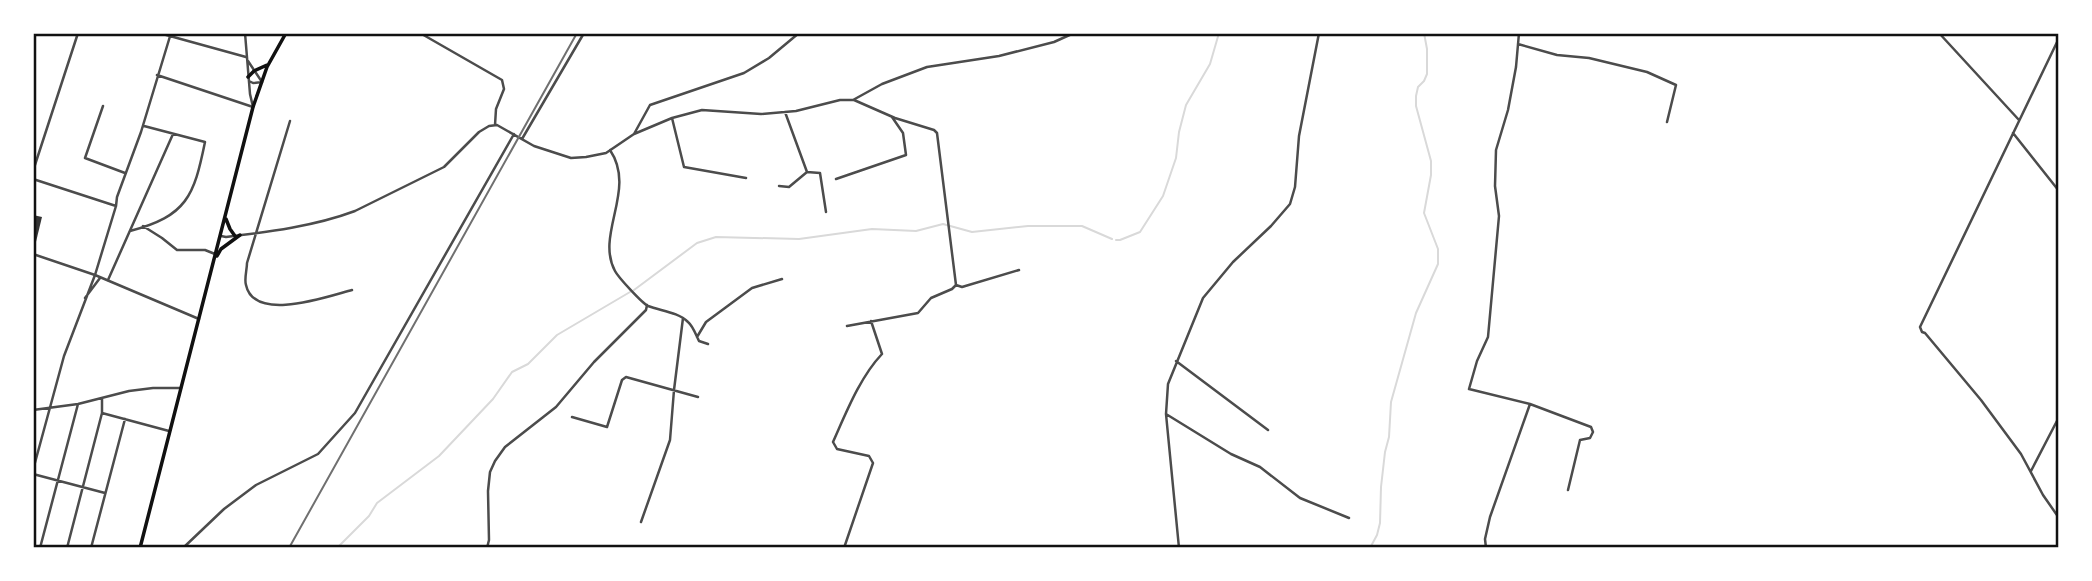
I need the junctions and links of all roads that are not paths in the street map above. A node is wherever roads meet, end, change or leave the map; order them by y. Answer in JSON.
{"nodes":[{"id":1,"x":78,"y":33,"type":"edge"},
{"id":2,"x":159,"y":33,"type":"edge"},
{"id":3,"x":245,"y":33,"type":"edge"},
{"id":4,"x":286,"y":33,"type":"edge"},
{"id":5,"x":420,"y":33,"type":"edge"},
{"id":6,"x":584,"y":33,"type":"edge"},
{"id":7,"x":799,"y":33,"type":"edge"},
{"id":8,"x":1074,"y":33,"type":"edge"},
{"id":9,"x":1319,"y":33,"type":"edge"},
{"id":10,"x":1519,"y":33,"type":"edge"},
{"id":11,"x":1939,"y":33,"type":"edge"},
{"id":12,"x":170,"y":35,"type":"edge"},
{"id":13,"x":2059,"y":37,"type":"edge"},
{"id":14,"x":1518,"y":44,"type":"junction"},
{"id":15,"x":246,"y":57,"type":"junction"},
{"id":16,"x":269,"y":64,"type":"junction"},
{"id":17,"x":254,"y":71,"type":"junction"},
{"id":18,"x":157,"y":75,"type":"junction"},
{"id":19,"x":248,"y":79,"type":"junction"},
{"id":20,"x":262,"y":82,"type":"junction"},
{"id":21,"x":853,"y":100,"type":"junction"},
{"id":22,"x":103,"y":106,"type":"dead end"},
{"id":23,"x":253,"y":107,"type":"junction"},
{"id":24,"x":785,"y":112,"type":"junction"},
{"id":25,"x":891,"y":116,"type":"junction"},
{"id":26,"x":671,"y":118,"type":"junction"},
{"id":27,"x":2019,"y":120,"type":"junction"},
{"id":28,"x":290,"y":121,"type":"dead end"},
{"id":29,"x":1667,"y":122,"type":"dead end"},
{"id":30,"x":495,"y":125,"type":"junction"},
{"id":31,"x":143,"y":126,"type":"junction"},
{"id":32,"x":2013,"y":133,"type":"junction"},
{"id":33,"x":173,"y":134,"type":"junction"},
{"id":34,"x":514,"y":134,"type":"junction"},
{"id":35,"x":634,"y":134,"type":"junction"},
{"id":36,"x":522,"y":139,"type":"junction"},
{"id":37,"x":610,"y":150,"type":"junction"},
{"id":38,"x":33,"y":171,"type":"edge"},
{"id":39,"x":807,"y":172,"type":"junction"},
{"id":40,"x":125,"y":173,"type":"junction"},
{"id":41,"x":746,"y":178,"type":"dead end"},
{"id":42,"x":33,"y":179,"type":"edge"},
{"id":43,"x":836,"y":179,"type":"dead end"},
{"id":44,"x":779,"y":186,"type":"dead end"},
{"id":45,"x":2059,"y":191,"type":"edge"},
{"id":46,"x":116,"y":206,"type":"junction"},
{"id":47,"x":826,"y":212,"type":"dead end"},
{"id":48,"x":226,"y":217,"type":"junction"},
{"id":49,"x":143,"y":226,"type":"junction"},
{"id":50,"x":130,"y":231,"type":"junction"},
{"id":51,"x":257,"y":233,"type":"junction"},
{"id":52,"x":221,"y":236,"type":"junction"},
{"id":53,"x":238,"y":236,"type":"junction"},
{"id":54,"x":33,"y":254,"type":"edge"},
{"id":55,"x":215,"y":258,"type":"junction"},
{"id":56,"x":1019,"y":270,"type":"dead end"},
{"id":57,"x":95,"y":275,"type":"junction"},
{"id":58,"x":101,"y":277,"type":"junction"},
{"id":59,"x":782,"y":279,"type":"dead end"},
{"id":60,"x":108,"y":280,"type":"junction"},
{"id":61,"x":956,"y":285,"type":"junction"},
{"id":62,"x":352,"y":290,"type":"dead end"},
{"id":63,"x":83,"y":301,"type":"junction"},
{"id":64,"x":647,"y":306,"type":"junction"},
{"id":65,"x":683,"y":318,"type":"junction"},
{"id":66,"x":199,"y":319,"type":"junction"},
{"id":67,"x":871,"y":321,"type":"junction"},
{"id":68,"x":847,"y":326,"type":"dead end"},
{"id":69,"x":697,"y":337,"type":"junction"},
{"id":70,"x":708,"y":344,"type":"dead end"},
{"id":71,"x":1176,"y":361,"type":"junction"},
{"id":72,"x":181,"y":388,"type":"junction"},
{"id":73,"x":674,"y":390,"type":"junction"},
{"id":74,"x":698,"y":397,"type":"dead end"},
{"id":75,"x":102,"y":399,"type":"junction"},
{"id":76,"x":78,"y":404,"type":"junction"},
{"id":77,"x":1530,"y":404,"type":"junction"},
{"id":78,"x":49,"y":408,"type":"junction"},
{"id":79,"x":33,"y":410,"type":"edge"},
{"id":80,"x":102,"y":414,"type":"junction"},
{"id":81,"x":1166,"y":414,"type":"junction"},
{"id":82,"x":572,"y":417,"type":"dead end"},
{"id":83,"x":2059,"y":417,"type":"edge"},
{"id":84,"x":125,"y":419,"type":"junction"},
{"id":85,"x":1268,"y":430,"type":"dead end"},
{"id":86,"x":170,"y":431,"type":"junction"},
{"id":87,"x":2031,"y":471,"type":"junction"},
{"id":88,"x":33,"y":472,"type":"edge"},
{"id":89,"x":58,"y":481,"type":"junction"},
{"id":90,"x":82,"y":487,"type":"junction"},
{"id":91,"x":1568,"y":490,"type":"dead end"},
{"id":92,"x":105,"y":493,"type":"junction"},
{"id":93,"x":2059,"y":518,"type":"edge"},
{"id":94,"x":1349,"y":519,"type":"dead end"},
{"id":95,"x":641,"y":522,"type":"dead end"},
{"id":96,"x":40,"y":548,"type":"edge"},
{"id":97,"x":67,"y":548,"type":"edge"},
{"id":98,"x":91,"y":548,"type":"edge"},
{"id":99,"x":139,"y":548,"type":"edge"},
{"id":100,"x":183,"y":548,"type":"edge"},
{"id":101,"x":487,"y":548,"type":"edge"},
{"id":102,"x":844,"y":548,"type":"edge"},
{"id":103,"x":1179,"y":548,"type":"edge"},
{"id":104,"x":1486,"y":548,"type":"edge"}],
"edges":[{"from":1,"to":38,"type":"street"},
{"from":2,"to":12,"type":"street"},
{"from":3,"to":15,"type":"street"},
{"from":4,"to":16,"type":"main road"},
{"from":5,"to":30,"type":"street"},
{"from":6,"to":36,"type":"street"},
{"from":7,"to":35,"type":"street"},
{"from":8,"to":21,"type":"street"},
{"from":9,"to":71,"type":"street"},
{"from":10,"to":14,"type":"street"},
{"from":11,"to":27,"type":"street"},
{"from":12,"to":15,"type":"street"},
{"from":12,"to":18,"type":"street"},
{"from":13,"to":27,"type":"street"},
{"from":14,"to":29,"type":"street"},
{"from":14,"to":77,"type":"street"},
{"from":15,"to":17,"type":"street"},
{"from":15,"to":19,"type":"street"},
{"from":16,"to":17,"type":"main road"},
{"from":16,"to":20,"type":"main road"},
{"from":17,"to":19,"type":"main road"},
{"from":17,"to":20,"type":"street"},
{"from":18,"to":23,"type":"street"},
{"from":18,"to":31,"type":"street"},
{"from":19,"to":20,"type":"street"},
{"from":19,"to":23,"type":"street"},
{"from":20,"to":23,"type":"main road"},
{"from":21,"to":24,"type":"street"},
{"from":21,"to":25,"type":"street"},
{"from":22,"to":40,"type":"street"},
{"from":23,"to":48,"type":"main road"},
{"from":24,"to":26,"type":"street"},
{"from":24,"to":39,"type":"street"},
{"from":25,"to":43,"type":"street"},
{"from":25,"to":61,"type":"street"},
{"from":26,"to":35,"type":"street"},
{"from":26,"to":41,"type":"street"},
{"from":27,"to":32,"type":"street"},
{"from":28,"to":51,"type":"street"},
{"from":30,"to":34,"type":"street"},
{"from":30,"to":51,"type":"street"},
{"from":31,"to":33,"type":"street"},
{"from":31,"to":40,"type":"street"},
{"from":32,"to":45,"type":"street"},
{"from":32,"to":87,"type":"street"},
{"from":33,"to":49,"type":"street"},
{"from":33,"to":50,"type":"street"},
{"from":34,"to":36,"type":"street"},
{"from":34,"to":100,"type":"street"},
{"from":35,"to":37,"type":"street"},
{"from":36,"to":37,"type":"street"},
{"from":37,"to":64,"type":"street"},
{"from":39,"to":44,"type":"street"},
{"from":39,"to":47,"type":"street"},
{"from":40,"to":46,"type":"street"},
{"from":42,"to":46,"type":"street"},
{"from":46,"to":57,"type":"street"},
{"from":48,"to":52,"type":"main road"},
{"from":48,"to":53,"type":"main road"},
{"from":49,"to":50,"type":"street"},
{"from":49,"to":55,"type":"street"},
{"from":50,"to":60,"type":"street"},
{"from":51,"to":53,"type":"street"},
{"from":51,"to":62,"type":"street"},
{"from":52,"to":53,"type":"street"},
{"from":52,"to":55,"type":"main road"},
{"from":53,"to":55,"type":"main road"},
{"from":54,"to":57,"type":"street"},
{"from":55,"to":66,"type":"main road"},
{"from":56,"to":61,"type":"street"},
{"from":57,"to":58,"type":"street"},
{"from":57,"to":63,"type":"street"},
{"from":58,"to":60,"type":"street"},
{"from":58,"to":63,"type":"street"},
{"from":59,"to":69,"type":"street"},
{"from":60,"to":66,"type":"street"},
{"from":61,"to":67,"type":"street"},
{"from":63,"to":78,"type":"street"},
{"from":64,"to":65,"type":"street"},
{"from":64,"to":101,"type":"street"},
{"from":65,"to":69,"type":"street"},
{"from":65,"to":73,"type":"street"},
{"from":66,"to":72,"type":"main road"},
{"from":67,"to":68,"type":"street"},
{"from":67,"to":102,"type":"street"},
{"from":69,"to":70,"type":"street"},
{"from":71,"to":81,"type":"street"},
{"from":71,"to":85,"type":"street"},
{"from":72,"to":75,"type":"street"},
{"from":72,"to":86,"type":"main road"},
{"from":73,"to":74,"type":"street"},
{"from":73,"to":82,"type":"street"},
{"from":73,"to":95,"type":"street"},
{"from":75,"to":76,"type":"street"},
{"from":75,"to":80,"type":"street"},
{"from":76,"to":78,"type":"street"},
{"from":76,"to":89,"type":"street"},
{"from":77,"to":91,"type":"street"},
{"from":77,"to":104,"type":"street"},
{"from":78,"to":79,"type":"street"},
{"from":78,"to":88,"type":"street"},
{"from":80,"to":84,"type":"street"},
{"from":80,"to":90,"type":"street"},
{"from":81,"to":94,"type":"street"},
{"from":81,"to":103,"type":"street"},
{"from":83,"to":87,"type":"street"},
{"from":84,"to":86,"type":"street"},
{"from":84,"to":92,"type":"street"},
{"from":86,"to":99,"type":"main road"},
{"from":87,"to":93,"type":"street"},
{"from":88,"to":89,"type":"street"},
{"from":89,"to":90,"type":"street"},
{"from":89,"to":96,"type":"street"},
{"from":90,"to":92,"type":"street"},
{"from":90,"to":97,"type":"street"},
{"from":92,"to":98,"type":"street"}]}
